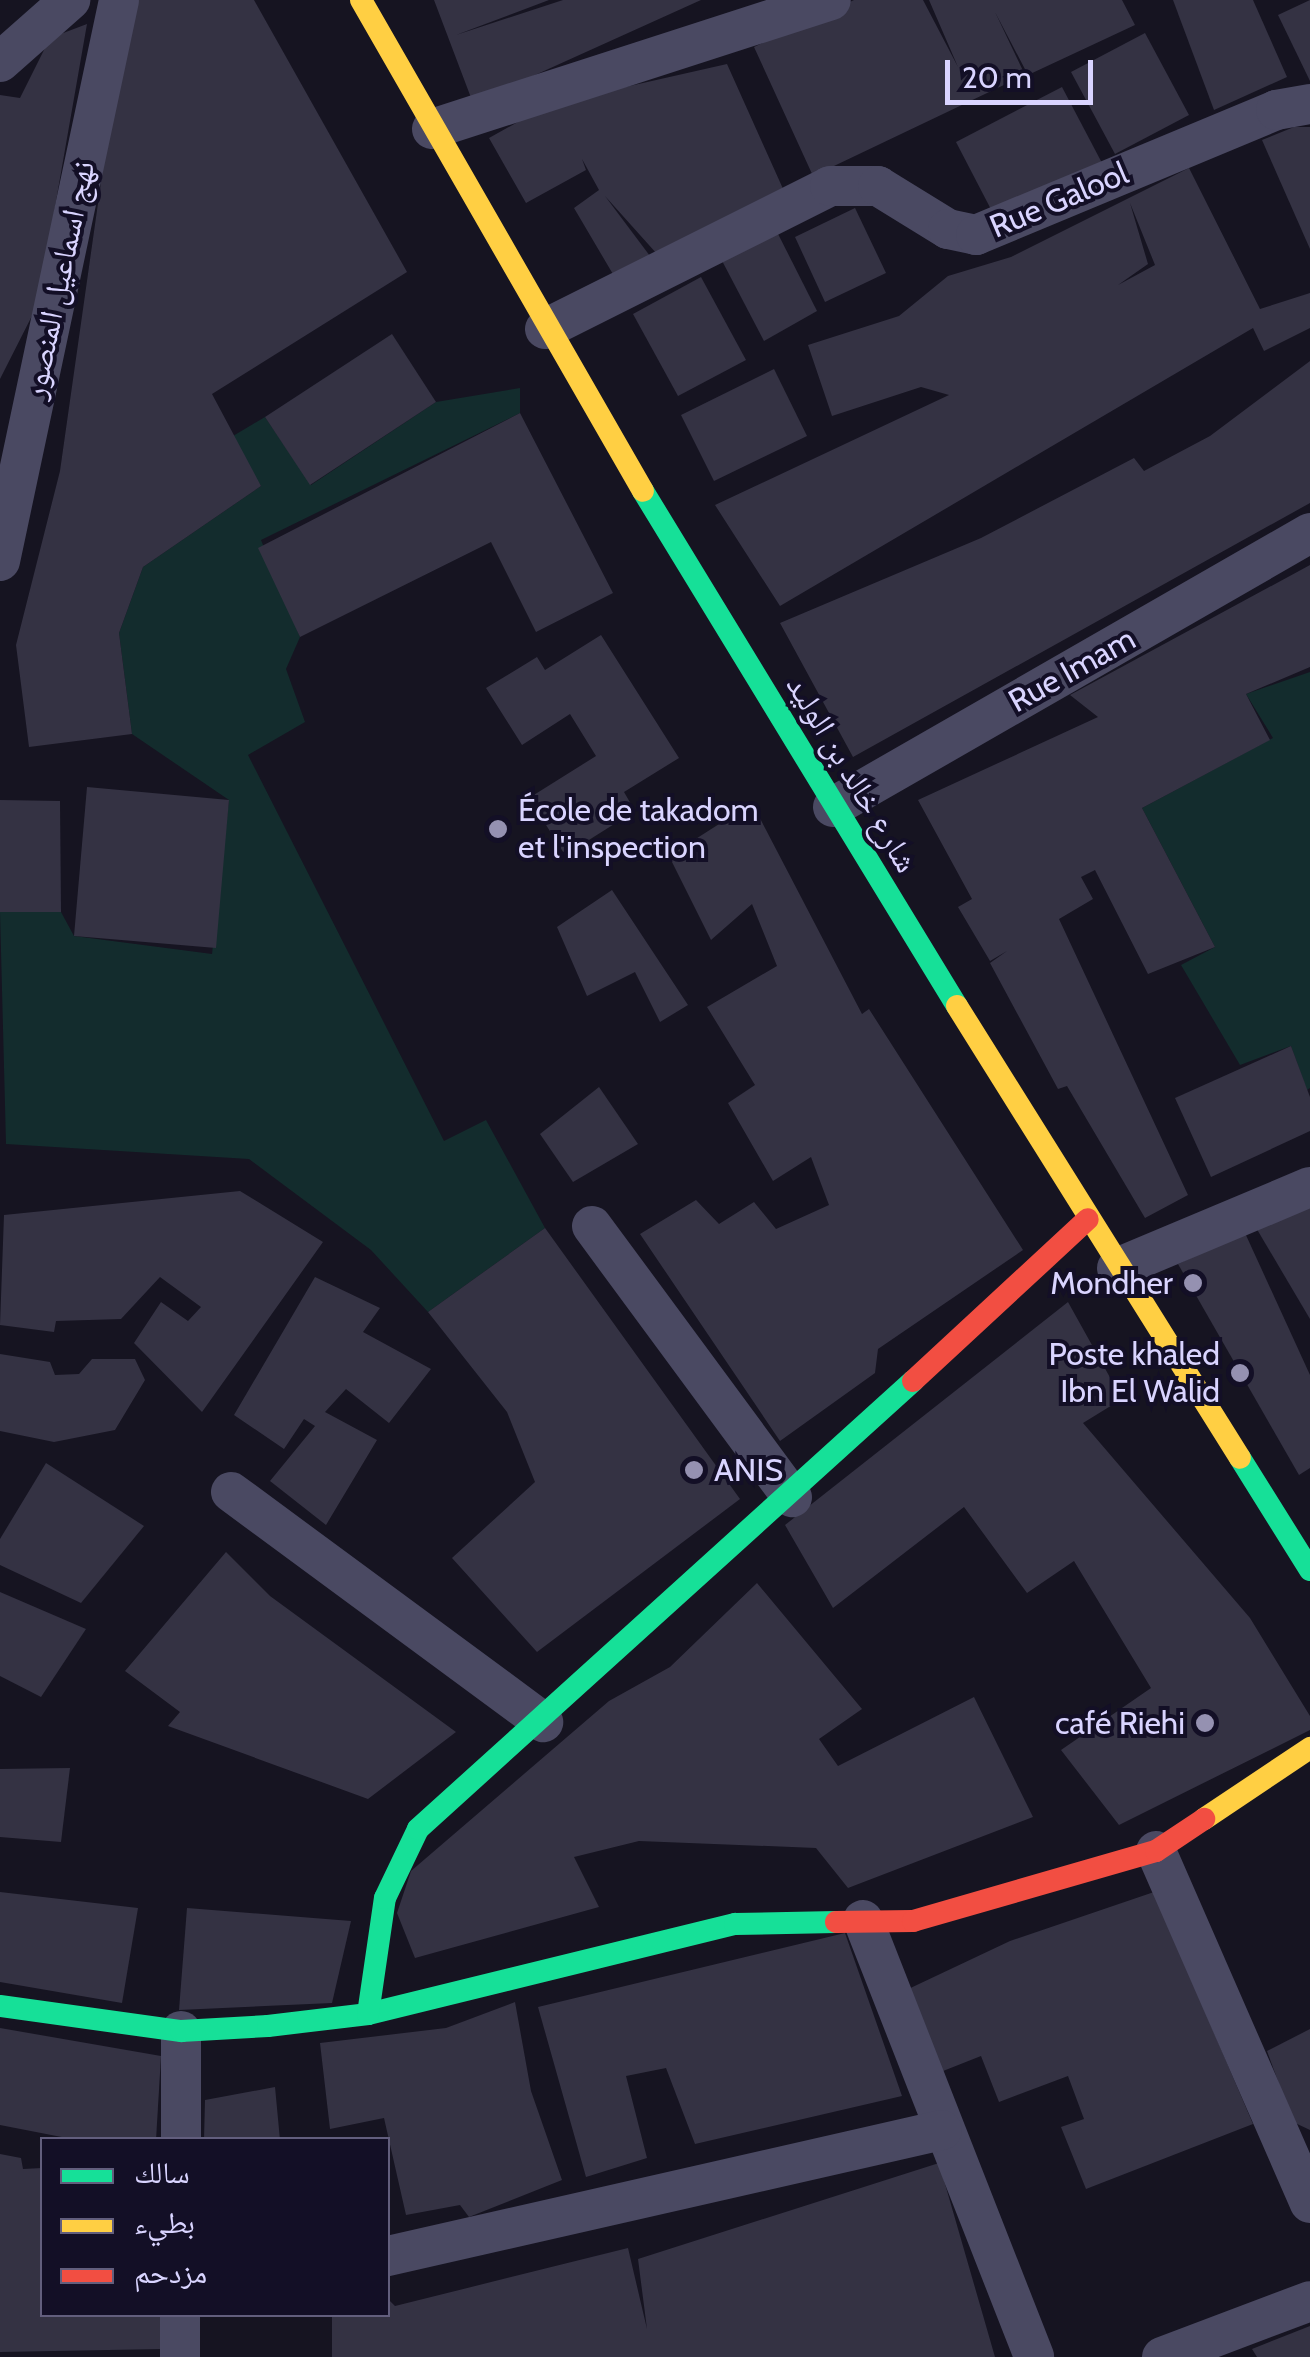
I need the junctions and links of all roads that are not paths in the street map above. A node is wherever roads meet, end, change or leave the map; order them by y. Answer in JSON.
{"nodes":[{"id":1,"x":70,"y":0,"type":"edge"},
{"id":2,"x":120,"y":0,"type":"edge"},
{"id":3,"x":361,"y":0,"type":"edge"},
{"id":4,"x":832,"y":0,"type":"edge"},
{"id":5,"x":0,"y":62,"type":"edge"},
{"id":6,"x":1310,"y":104,"type":"edge"},
{"id":7,"x":432,"y":128,"type":"junction"},
{"id":8,"x":545,"y":329,"type":"junction"},
{"id":9,"x":1310,"y":533,"type":"edge"},
{"id":10,"x":0,"y":562,"type":"edge"},
{"id":11,"x":833,"y":807,"type":"junction"},
{"id":12,"x":1310,"y":1188,"type":"edge"},
{"id":13,"x":1088,"y":1219,"type":"junction"},
{"id":14,"x":592,"y":1226,"type":"dead end"},
{"id":15,"x":1117,"y":1268,"type":"junction"},
{"id":16,"x":231,"y":1492,"type":"dead end"},
{"id":17,"x":792,"y":1497,"type":"junction"},
{"id":18,"x":1310,"y":1570,"type":"edge"},
{"id":19,"x":543,"y":1722,"type":"junction"},
{"id":20,"x":1310,"y":1748,"type":"edge"},
{"id":21,"x":1156,"y":1851,"type":"junction"},
{"id":22,"x":862,"y":1920,"type":"junction"},
{"id":23,"x":0,"y":2006,"type":"edge"},
{"id":24,"x":368,"y":2014,"type":"junction"},
{"id":25,"x":181,"y":2031,"type":"junction"},
{"id":26,"x":942,"y":2130,"type":"junction"},
{"id":27,"x":181,"y":2137,"type":"edge"},
{"id":28,"x":1310,"y":2203,"type":"edge"},
{"id":29,"x":390,"y":2256,"type":"edge"},
{"id":30,"x":1310,"y":2301,"type":"edge"},
{"id":31,"x":180,"y":2317,"type":"edge"},
{"id":32,"x":1227,"y":2346,"type":"edge"},
{"id":33,"x":180,"y":2357,"type":"edge"},
{"id":34,"x":1034,"y":2357,"type":"edge"},
{"id":35,"x":1162,"y":2357,"type":"edge"}],
"edges":[{"from":1,"to":5,"type":"street"},
{"from":2,"to":10,"type":"street","name":"نهج اسماعيل المنصور"},
{"from":3,"to":7,"type":"street","name":"شارع خالد بن الوليد"},
{"from":4,"to":7,"type":"street"},
{"from":6,"to":8,"type":"street","name":"Rue Galool"},
{"from":7,"to":8,"type":"street","name":"شارع خالد بن الوليد"},
{"from":8,"to":11,"type":"street","name":"شارع خالد بن الوليد"},
{"from":9,"to":11,"type":"street","name":"Rue Imam"},
{"from":11,"to":13,"type":"street","name":"شارع خالد بن الوليد"},
{"from":12,"to":15,"type":"street"},
{"from":13,"to":15,"type":"street","name":"شارع خالد بن الوليد"},
{"from":13,"to":17,"type":"street"},
{"from":14,"to":17,"type":"street"},
{"from":15,"to":18,"type":"street","name":"شارع خالد بن الوليد"},
{"from":16,"to":19,"type":"street"},
{"from":17,"to":19,"type":"street"},
{"from":19,"to":24,"type":"street"},
{"from":20,"to":21,"type":"street"},
{"from":21,"to":22,"type":"street"},
{"from":21,"to":28,"type":"street"},
{"from":22,"to":24,"type":"street"},
{"from":22,"to":26,"type":"street"},
{"from":23,"to":25,"type":"street"},
{"from":24,"to":25,"type":"street"},
{"from":25,"to":27,"type":"street"},
{"from":26,"to":29,"type":"street"},
{"from":26,"to":34,"type":"street"},
{"from":30,"to":32,"type":"street"},
{"from":31,"to":33,"type":"street"},
{"from":32,"to":35,"type":"street"}]}
